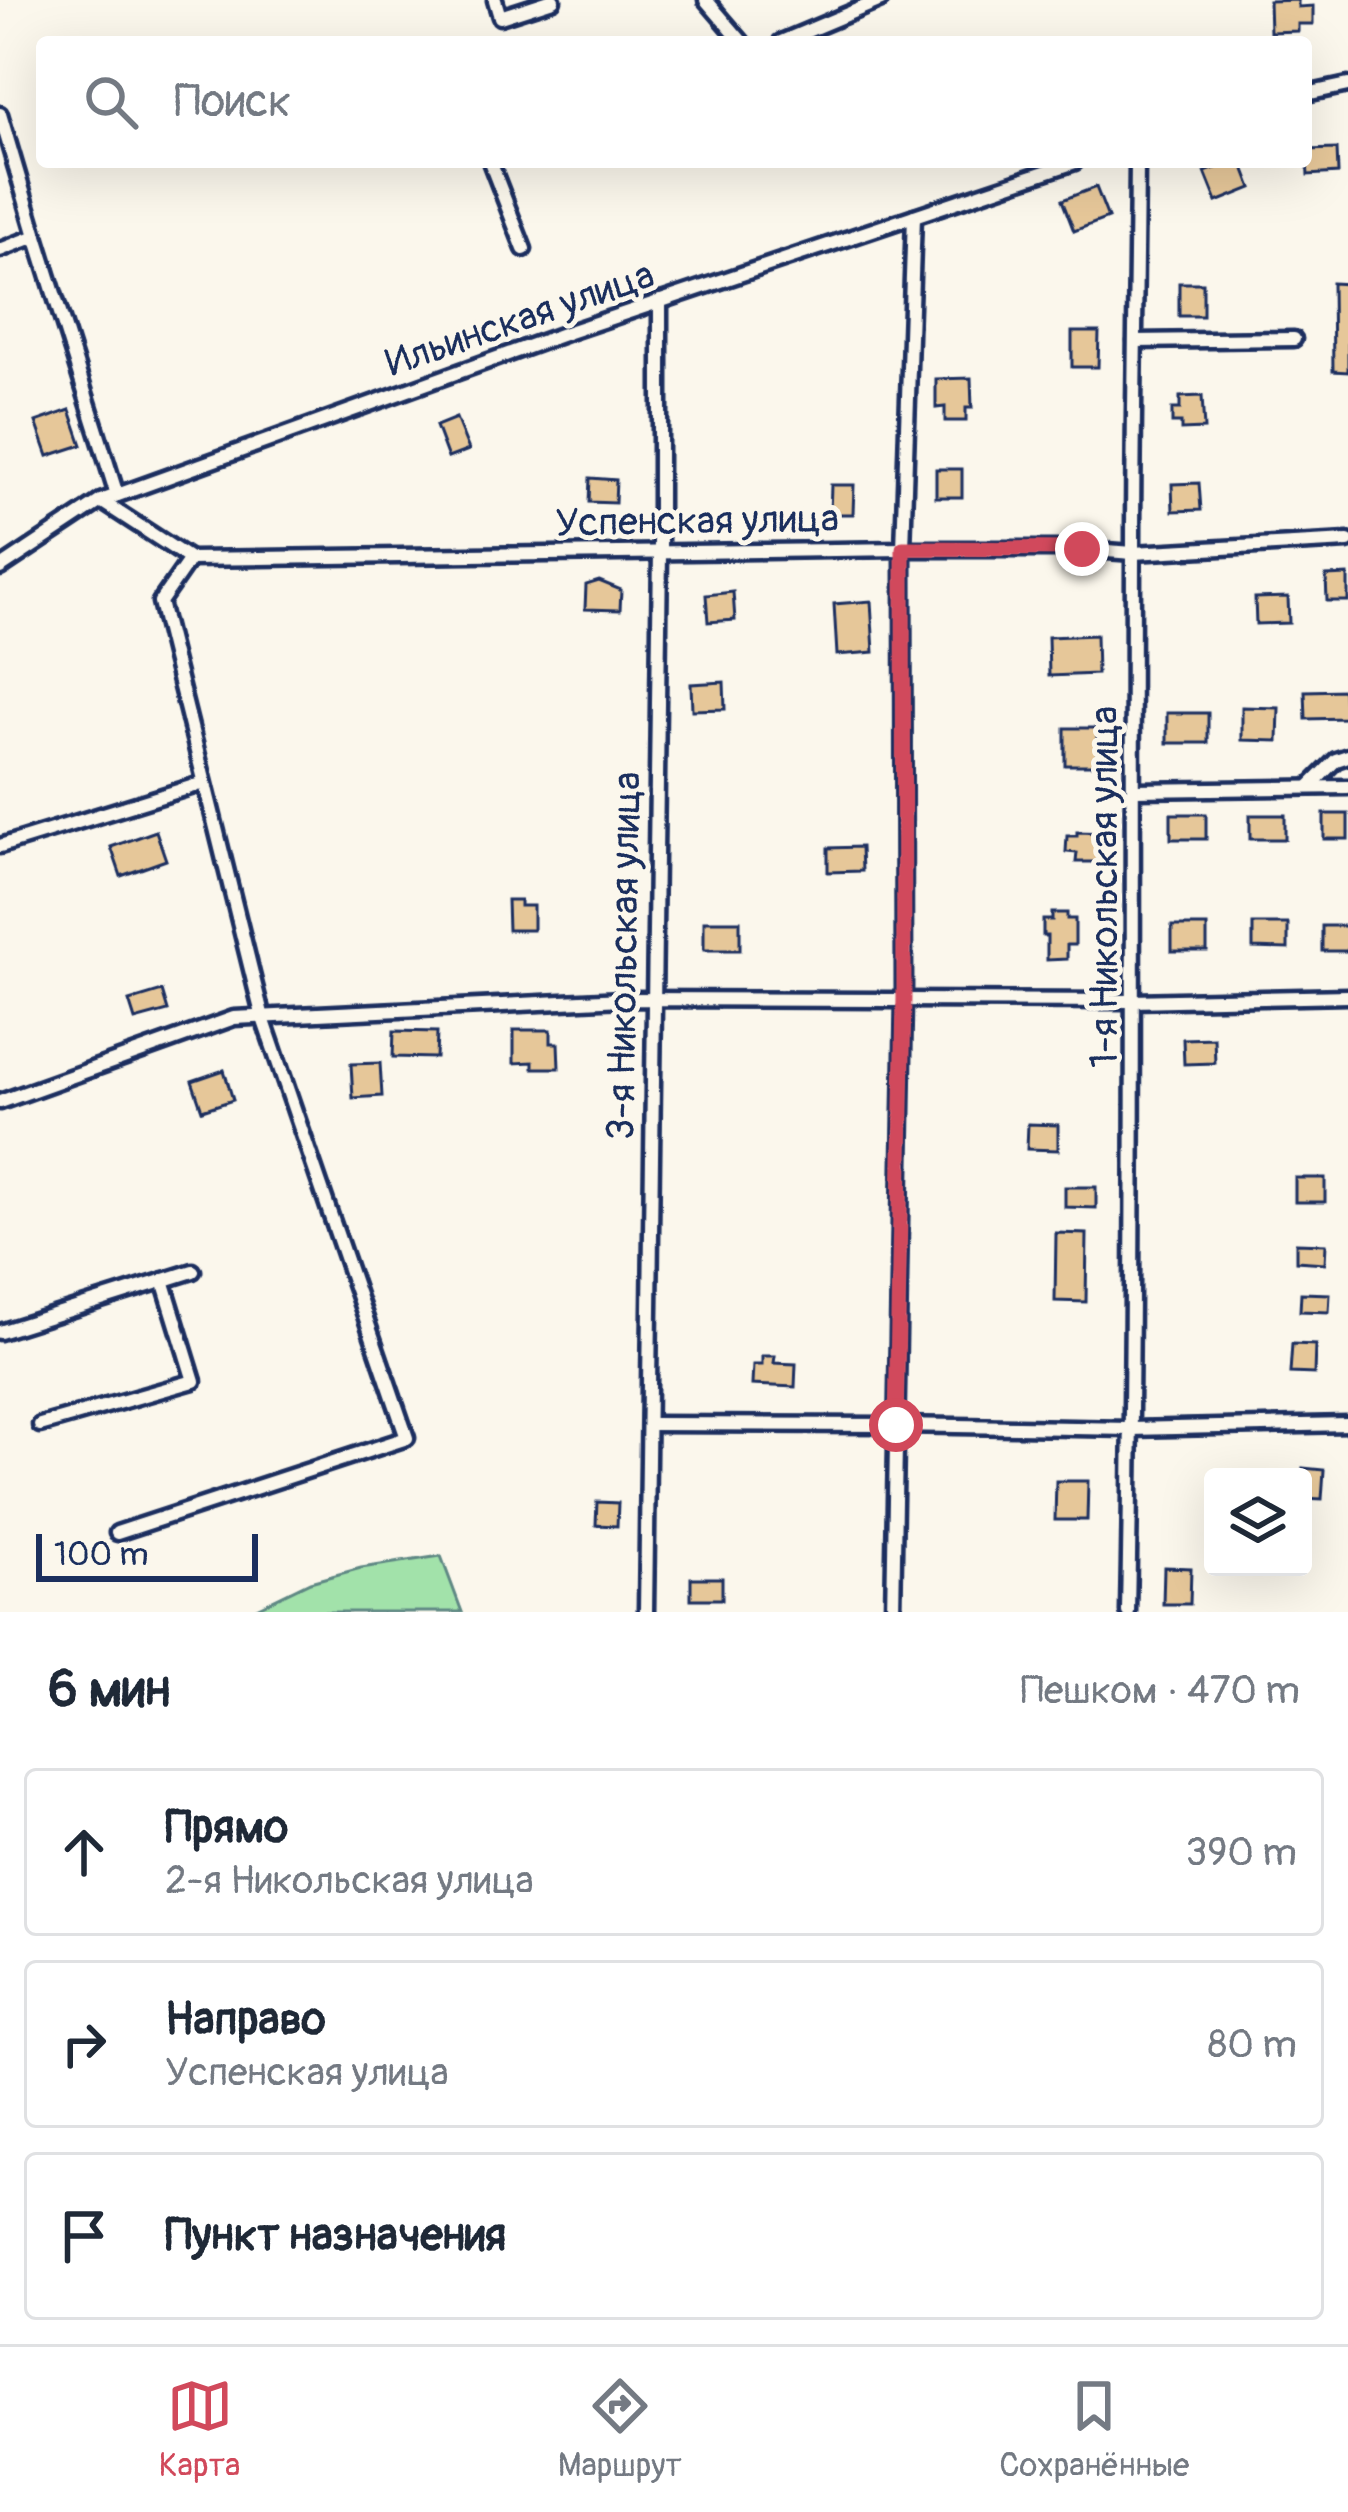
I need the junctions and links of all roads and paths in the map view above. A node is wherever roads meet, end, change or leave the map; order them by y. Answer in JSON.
{"nodes":[{"id":1,"x":495,"y":0,"type":"edge"},
{"id":2,"x":553,"y":0,"type":"edge"},
{"id":3,"x":706,"y":0,"type":"edge"},
{"id":4,"x":881,"y":0,"type":"edge"},
{"id":5,"x":737,"y":36,"type":"edge"},
{"id":6,"x":795,"y":36,"type":"edge"},
{"id":7,"x":1346,"y":84,"type":"edge"},
{"id":8,"x":1312,"y":92,"type":"edge"},
{"id":9,"x":0,"y":114,"type":"edge"},
{"id":10,"x":493,"y":168,"type":"edge"},
{"id":11,"x":1058,"y":168,"type":"edge"},
{"id":12,"x":1137,"y":168,"type":"edge"},
{"id":13,"x":914,"y":217,"type":"junction"},
{"id":14,"x":37,"y":236,"type":"junction"},
{"id":15,"x":524,"y":249,"type":"dead end"},
{"id":16,"x":0,"y":250,"type":"edge"},
{"id":17,"x":660,"y":302,"type":"junction"},
{"id":18,"x":1294,"y":339,"type":"dead end"},
{"id":19,"x":1136,"y":340,"type":"junction"},
{"id":20,"x":117,"y":495,"type":"junction"},
{"id":21,"x":101,"y":501,"type":"junction"},
{"id":22,"x":1348,"y":542,"type":"edge"},
{"id":23,"x":903,"y":548,"type":"junction"},
{"id":24,"x":661,"y":552,"type":"junction"},
{"id":25,"x":1132,"y":554,"type":"junction"},
{"id":26,"x":190,"y":559,"type":"junction"},
{"id":27,"x":0,"y":568,"type":"edge"},
{"id":28,"x":1348,"y":756,"type":"edge"},
{"id":29,"x":204,"y":783,"type":"junction"},
{"id":30,"x":1308,"y":788,"type":"junction"},
{"id":31,"x":1348,"y":788,"type":"edge"},
{"id":32,"x":1135,"y":790,"type":"junction"},
{"id":33,"x":0,"y":846,"type":"edge"},
{"id":34,"x":1348,"y":996,"type":"edge"},
{"id":35,"x":904,"y":998,"type":"junction"},
{"id":36,"x":652,"y":999,"type":"junction"},
{"id":37,"x":1133,"y":1001,"type":"junction"},
{"id":38,"x":262,"y":1018,"type":"junction"},
{"id":39,"x":0,"y":1102,"type":"edge"},
{"id":40,"x":193,"y":1271,"type":"dead end"},
{"id":41,"x":163,"y":1280,"type":"junction"},
{"id":42,"x":0,"y":1332,"type":"edge"},
{"id":43,"x":649,"y":1424,"type":"junction"},
{"id":44,"x":1348,"y":1424,"type":"edge"},
{"id":45,"x":896,"y":1425,"type":"junction"},
{"id":46,"x":40,"y":1426,"type":"dead end"},
{"id":47,"x":1132,"y":1429,"type":"junction"},
{"id":48,"x":117,"y":1533,"type":"dead end"},
{"id":49,"x":646,"y":1612,"type":"edge"},
{"id":50,"x":893,"y":1612,"type":"edge"},
{"id":51,"x":1128,"y":1612,"type":"edge"}],
"edges":[{"from":1,"to":2,"type":"street"},
{"from":3,"to":5,"type":"street"},
{"from":4,"to":6,"type":"street"},
{"from":7,"to":8,"type":"street"},
{"from":9,"to":14,"type":"street"},
{"from":10,"to":15,"type":"street"},
{"from":11,"to":13,"type":"street","name":"Ильинская улица"},
{"from":12,"to":19,"type":"street","name":"1-я Никольская улица"},
{"from":13,"to":17,"type":"street","name":"Ильинская улица"},
{"from":13,"to":23,"type":"street"},
{"from":14,"to":16,"type":"street"},
{"from":14,"to":20,"type":"street"},
{"from":17,"to":20,"type":"street","name":"Ильинская улица"},
{"from":17,"to":24,"type":"street","name":"3-я Никольская улица"},
{"from":18,"to":19,"type":"street"},
{"from":19,"to":25,"type":"street","name":"1-я Никольская улица"},
{"from":20,"to":21,"type":"street","name":"Ильинская улица"},
{"from":21,"to":26,"type":"street"},
{"from":21,"to":27,"type":"street","name":"Ильинская улица"},
{"from":22,"to":25,"type":"street","name":"Успенская улица"},
{"from":23,"to":24,"type":"street","name":"Успенская улица"},
{"from":23,"to":25,"type":"street","name":"Успенская улица"},
{"from":23,"to":35,"type":"street"},
{"from":24,"to":26,"type":"street","name":"Успенская улица"},
{"from":24,"to":36,"type":"street","name":"3-я Никольская улица"},
{"from":25,"to":32,"type":"street","name":"1-я Никольская улица"},
{"from":26,"to":29,"type":"street"},
{"from":28,"to":30,"type":"street"},
{"from":29,"to":33,"type":"street"},
{"from":29,"to":38,"type":"street"},
{"from":30,"to":31,"type":"street"},
{"from":30,"to":32,"type":"street"},
{"from":32,"to":37,"type":"street","name":"1-я Никольская улица"},
{"from":34,"to":37,"type":"street"},
{"from":35,"to":36,"type":"street"},
{"from":35,"to":37,"type":"street"},
{"from":35,"to":45,"type":"street"},
{"from":36,"to":38,"type":"street"},
{"from":36,"to":43,"type":"street","name":"3-я Никольская улица"},
{"from":37,"to":47,"type":"street","name":"1-я Никольская улица"},
{"from":38,"to":39,"type":"street"},
{"from":38,"to":48,"type":"street"},
{"from":40,"to":41,"type":"street"},
{"from":41,"to":42,"type":"street"},
{"from":41,"to":46,"type":"street"},
{"from":43,"to":45,"type":"street"},
{"from":43,"to":49,"type":"street","name":"3-я Никольская улица"},
{"from":44,"to":47,"type":"street"},
{"from":45,"to":47,"type":"street"},
{"from":45,"to":50,"type":"street"},
{"from":47,"to":51,"type":"street","name":"1-я Никольская улица"}]}
